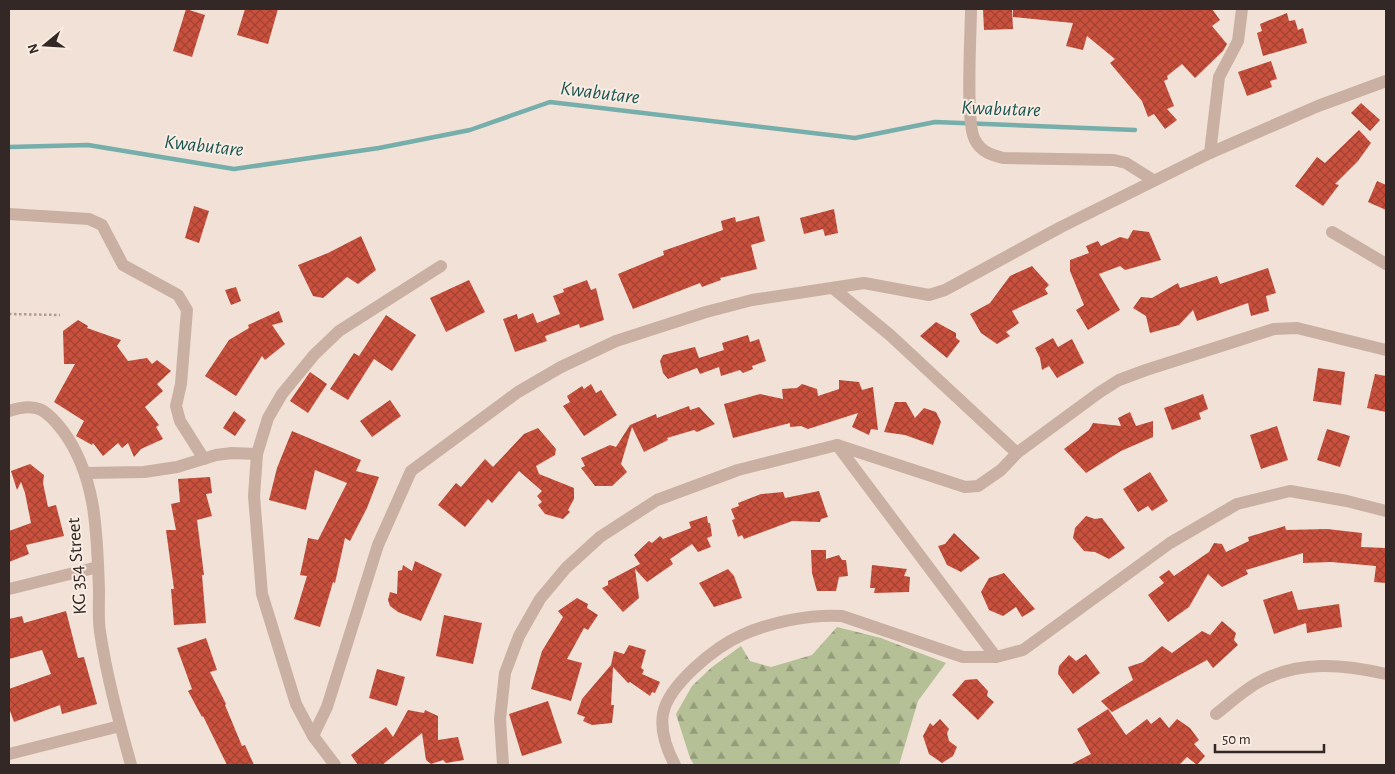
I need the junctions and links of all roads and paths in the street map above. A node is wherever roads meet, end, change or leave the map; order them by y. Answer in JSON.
{"nodes":[{"id":1,"x":971,"y":9,"type":"edge"},
{"id":2,"x":1242,"y":9,"type":"edge"},
{"id":3,"x":1386,"y":81,"type":"edge"},
{"id":4,"x":1210,"y":153,"type":"junction"},
{"id":5,"x":1153,"y":180,"type":"junction"},
{"id":6,"x":9,"y":214,"type":"edge"},
{"id":7,"x":1332,"y":232,"type":"dead end"},
{"id":8,"x":1386,"y":264,"type":"edge"},
{"id":9,"x":441,"y":266,"type":"dead end"},
{"id":10,"x":834,"y":289,"type":"junction"},
{"id":11,"x":9,"y":314,"type":"edge"},
{"id":12,"x":60,"y":315,"type":"dead end"},
{"id":13,"x":1386,"y":350,"type":"edge"},
{"id":14,"x":9,"y":411,"type":"edge"},
{"id":15,"x":837,"y":446,"type":"junction"},
{"id":16,"x":1016,"y":453,"type":"junction"},
{"id":17,"x":257,"y":454,"type":"junction"},
{"id":18,"x":204,"y":459,"type":"junction"},
{"id":19,"x":86,"y":472,"type":"junction"},
{"id":20,"x":1386,"y":511,"type":"edge"},
{"id":21,"x":98,"y":567,"type":"junction"},
{"id":22,"x":9,"y":589,"type":"edge"},
{"id":23,"x":996,"y":657,"type":"junction"},
{"id":24,"x":1386,"y":674,"type":"edge"},
{"id":25,"x":1216,"y":714,"type":"dead end"},
{"id":26,"x":120,"y":726,"type":"junction"},
{"id":27,"x":313,"y":736,"type":"junction"},
{"id":28,"x":9,"y":754,"type":"edge"},
{"id":29,"x":131,"y":765,"type":"edge"},
{"id":30,"x":335,"y":765,"type":"edge"},
{"id":31,"x":503,"y":765,"type":"edge"},
{"id":32,"x":675,"y":765,"type":"edge"}],
"edges":[{"from":1,"to":5,"type":"street"},
{"from":2,"to":4,"type":"street"},
{"from":3,"to":4,"type":"street"},
{"from":4,"to":5,"type":"street"},
{"from":5,"to":10,"type":"street"},
{"from":6,"to":18,"type":"street"},
{"from":7,"to":8,"type":"street"},
{"from":9,"to":17,"type":"street"},
{"from":10,"to":16,"type":"street"},
{"from":10,"to":27,"type":"street"},
{"from":11,"to":12,"type":"path"},
{"from":13,"to":16,"type":"street"},
{"from":14,"to":19,"type":"street","name":"KG 354 Street"},
{"from":15,"to":16,"type":"street"},
{"from":15,"to":23,"type":"street"},
{"from":15,"to":31,"type":"street"},
{"from":17,"to":18,"type":"street"},
{"from":17,"to":27,"type":"street"},
{"from":18,"to":19,"type":"street"},
{"from":19,"to":21,"type":"street","name":"KG 354 Street"},
{"from":20,"to":23,"type":"street"},
{"from":21,"to":22,"type":"street"},
{"from":21,"to":26,"type":"street","name":"KG 354 Street"},
{"from":23,"to":32,"type":"street"},
{"from":24,"to":25,"type":"street"},
{"from":26,"to":28,"type":"street"},
{"from":26,"to":29,"type":"street","name":"KG 354 Street"},
{"from":27,"to":30,"type":"street"}]}
